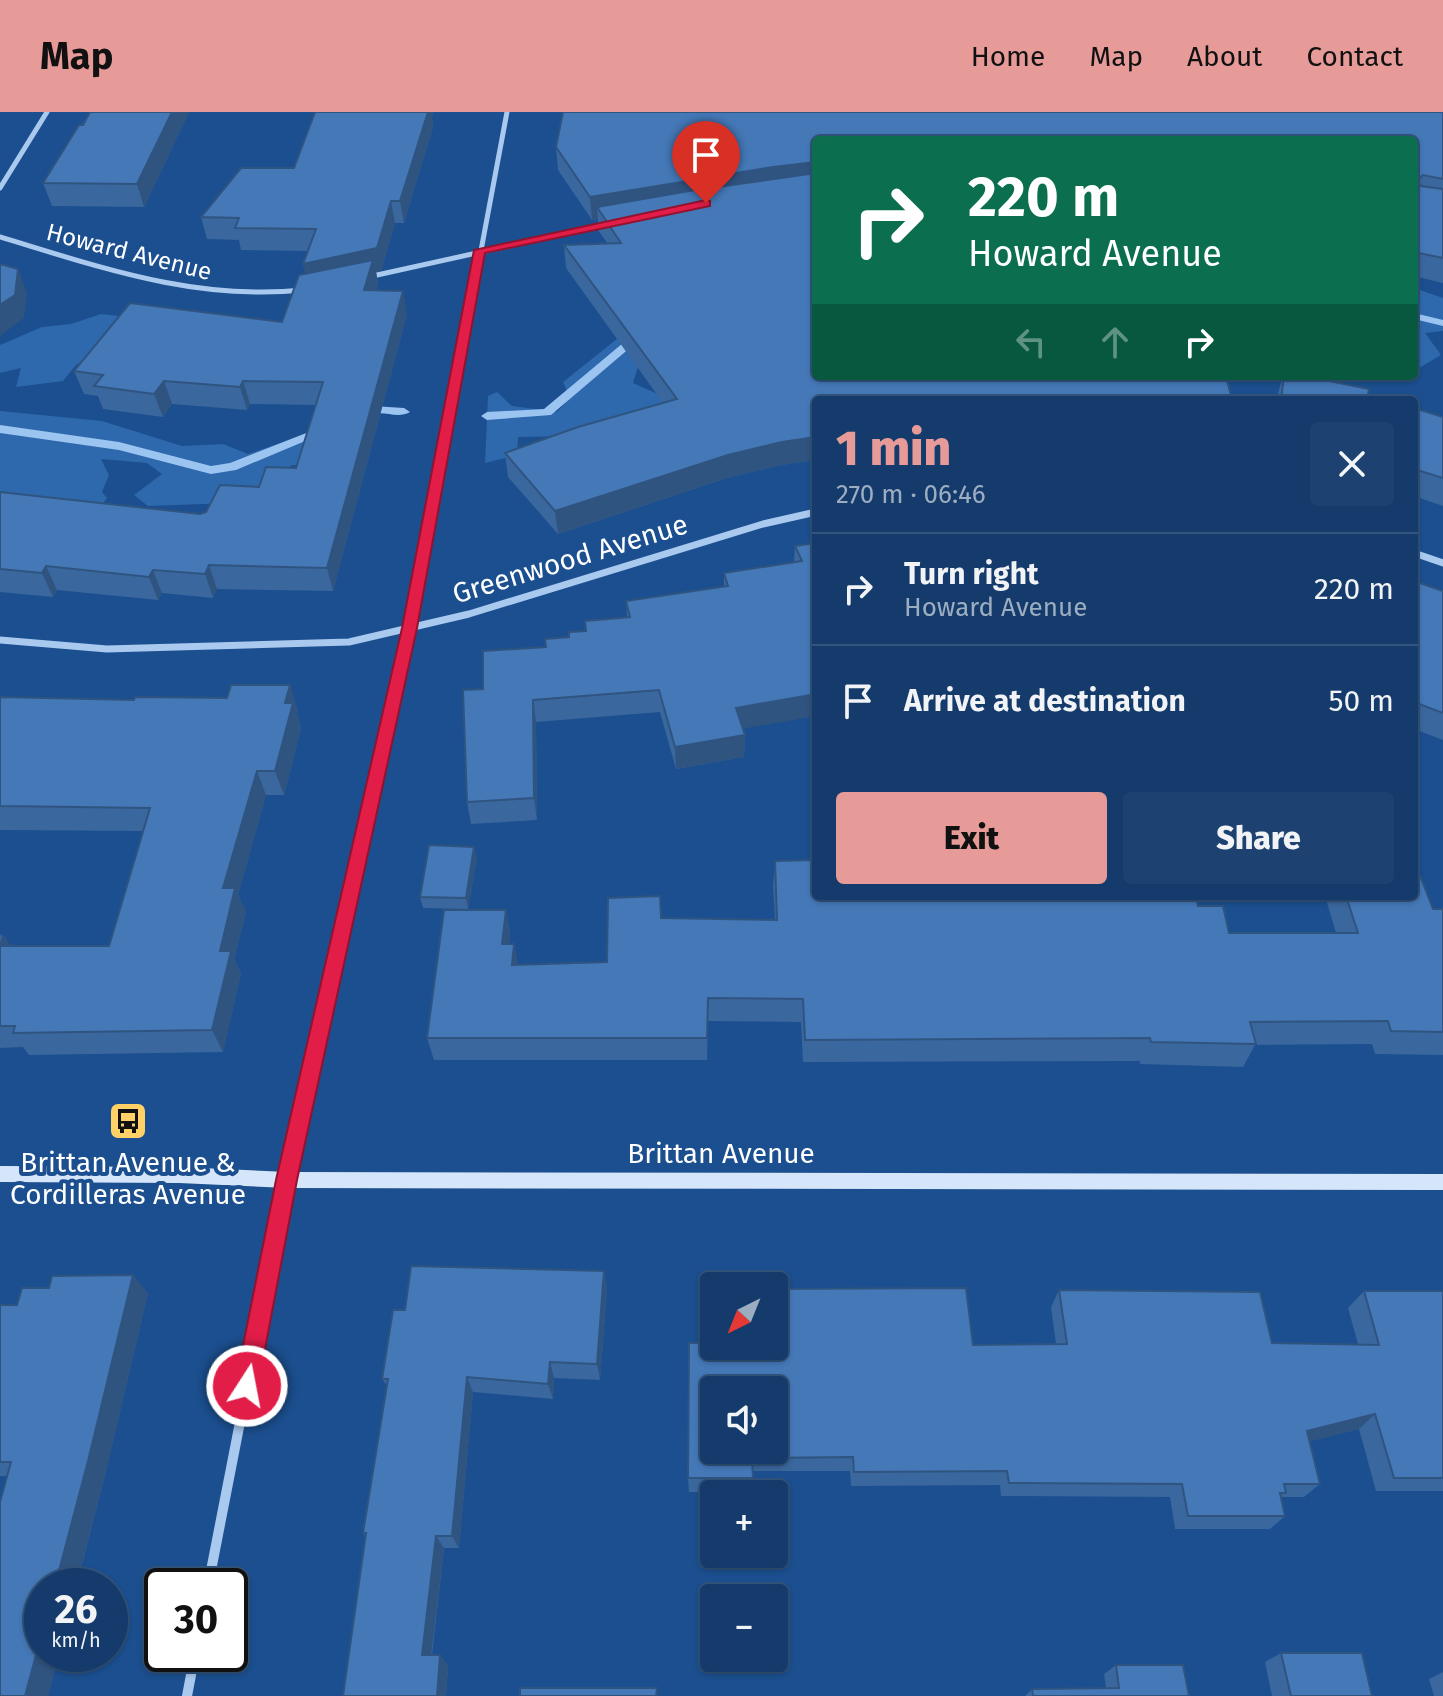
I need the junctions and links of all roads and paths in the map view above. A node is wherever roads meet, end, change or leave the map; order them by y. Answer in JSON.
{"nodes":[{"id":1,"x":47,"y":112,"type":"edge"},
{"id":2,"x":507,"y":112,"type":"edge"},
{"id":3,"x":0,"y":188,"type":"edge"},
{"id":4,"x":610,"y":223,"type":"edge"},
{"id":5,"x":0,"y":237,"type":"edge"},
{"id":6,"x":480,"y":250,"type":"junction"},
{"id":7,"x":353,"y":281,"type":"edge"},
{"id":8,"x":313,"y":289,"type":"edge"},
{"id":9,"x":812,"y":513,"type":"edge"},
{"id":10,"x":1418,"y":554,"type":"edge"},
{"id":11,"x":1443,"y":563,"type":"edge"},
{"id":12,"x":410,"y":628,"type":"junction"},
{"id":13,"x":0,"y":640,"type":"edge"},
{"id":14,"x":0,"y":1174,"type":"edge"},
{"id":15,"x":287,"y":1180,"type":"junction"},
{"id":16,"x":1443,"y":1182,"type":"edge"},
{"id":17,"x":212,"y":1568,"type":"edge"},
{"id":18,"x":192,"y":1672,"type":"edge"},
{"id":19,"x":187,"y":1696,"type":"edge"}],
"edges":[{"from":1,"to":3,"type":"street"},
{"from":2,"to":6,"type":"street"},
{"from":4,"to":6,"type":"street"},
{"from":5,"to":8,"type":"street","name":"Howard Avenue"},
{"from":6,"to":7,"type":"street"},
{"from":6,"to":12,"type":"street"},
{"from":9,"to":12,"type":"street","name":"Greenwood Avenue"},
{"from":10,"to":11,"type":"street"},
{"from":12,"to":13,"type":"street","name":"Greenwood Avenue"},
{"from":12,"to":15,"type":"street"},
{"from":14,"to":15,"type":"main road","name":"Brittan Avenue"},
{"from":15,"to":16,"type":"main road","name":"Brittan Avenue"},
{"from":15,"to":17,"type":"street"},
{"from":18,"to":19,"type":"street"}]}
